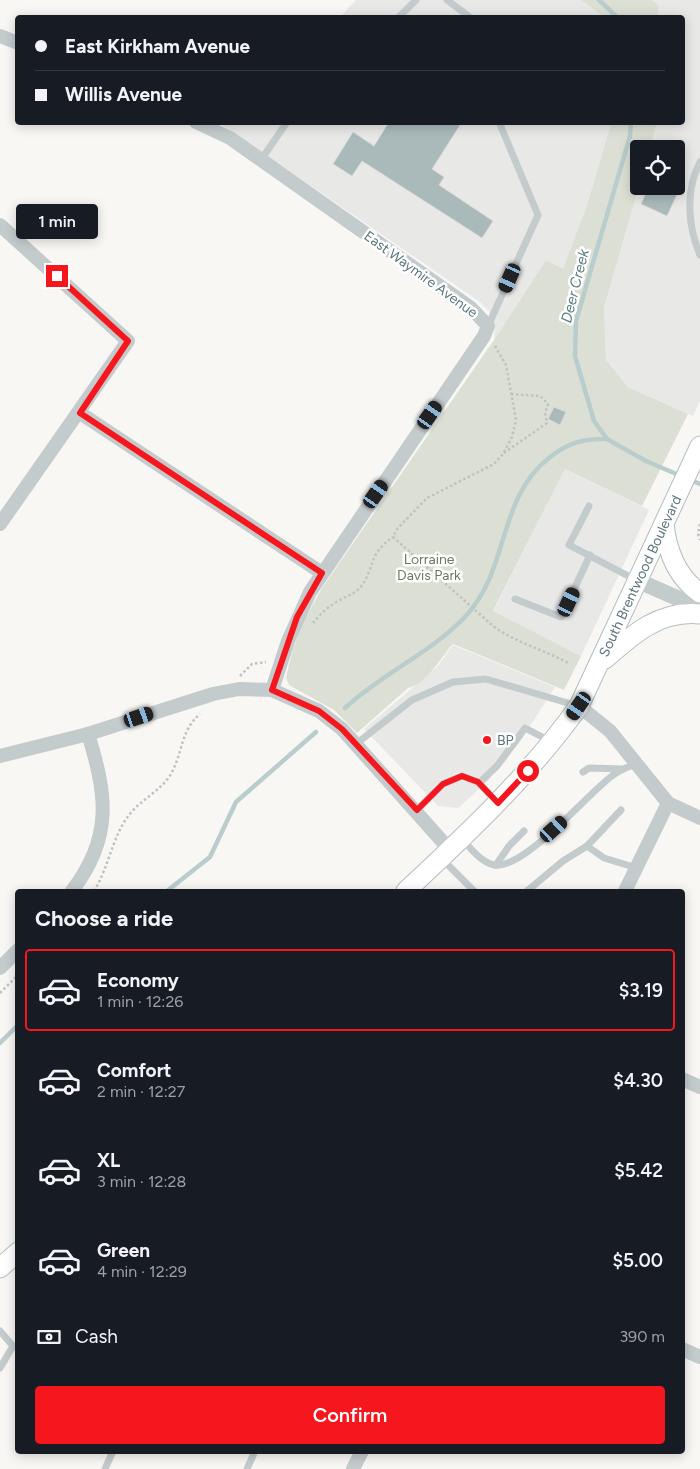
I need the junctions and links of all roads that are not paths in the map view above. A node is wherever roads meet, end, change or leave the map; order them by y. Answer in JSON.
{"nodes":[{"id":1,"x":416,"y":0,"type":"edge"},
{"id":2,"x":446,"y":0,"type":"edge"},
{"id":3,"x":401,"y":15,"type":"edge"},
{"id":4,"x":467,"y":15,"type":"edge"},
{"id":5,"x":0,"y":36,"type":"edge"},
{"id":6,"x":15,"y":42,"type":"edge"},
{"id":7,"x":202,"y":125,"type":"edge"},
{"id":8,"x":286,"y":125,"type":"edge"},
{"id":9,"x":500,"y":125,"type":"edge"},
{"id":10,"x":261,"y":160,"type":"junction"},
{"id":11,"x":700,"y":162,"type":"edge"},
{"id":12,"x":0,"y":225,"type":"edge"},
{"id":13,"x":700,"y":255,"type":"edge"},
{"id":14,"x":486,"y":331,"type":"junction"},
{"id":15,"x":80,"y":413,"type":"junction"},
{"id":16,"x":700,"y":446,"type":"edge"},
{"id":17,"x":589,"y":506,"type":"dead end"},
{"id":18,"x":0,"y":524,"type":"edge"},
{"id":19,"x":664,"y":524,"type":"junction"},
{"id":20,"x":590,"y":555,"type":"junction"},
{"id":21,"x":322,"y":573,"type":"junction"},
{"id":22,"x":636,"y":580,"type":"junction"},
{"id":23,"x":700,"y":593,"type":"edge"},
{"id":24,"x":516,"y":599,"type":"dead end"},
{"id":25,"x":700,"y":608,"type":"edge"},
{"id":26,"x":700,"y":614,"type":"edge"},
{"id":27,"x":600,"y":663,"type":"junction"},
{"id":28,"x":272,"y":690,"type":"junction"},
{"id":29,"x":579,"y":706,"type":"junction"},
{"id":30,"x":88,"y":734,"type":"junction"},
{"id":31,"x":552,"y":742,"type":"junction"},
{"id":32,"x":356,"y":744,"type":"junction"},
{"id":33,"x":0,"y":756,"type":"edge"},
{"id":34,"x":636,"y":764,"type":"junction"},
{"id":35,"x":623,"y":769,"type":"junction"},
{"id":36,"x":583,"y":772,"type":"dead end"},
{"id":37,"x":479,"y":783,"type":"junction"},
{"id":38,"x":498,"y":803,"type":"junction"},
{"id":39,"x":668,"y":803,"type":"junction"},
{"id":40,"x":417,"y":810,"type":"junction"},
{"id":41,"x":621,"y":810,"type":"dead end"},
{"id":42,"x":700,"y":818,"type":"edge"},
{"id":43,"x":524,"y":831,"type":"dead end"},
{"id":44,"x":587,"y":846,"type":"junction"},
{"id":45,"x":451,"y":849,"type":"junction"},
{"id":46,"x":496,"y":865,"type":"junction"},
{"id":47,"x":637,"y":868,"type":"junction"},
{"id":48,"x":74,"y":889,"type":"edge"},
{"id":49,"x":408,"y":889,"type":"edge"},
{"id":50,"x":470,"y":889,"type":"edge"},
{"id":51,"x":529,"y":889,"type":"edge"},
{"id":52,"x":626,"y":889,"type":"edge"},
{"id":53,"x":15,"y":953,"type":"edge"},
{"id":54,"x":0,"y":968,"type":"edge"},
{"id":55,"x":685,"y":1080,"type":"edge"},
{"id":56,"x":700,"y":1087,"type":"edge"},
{"id":57,"x":15,"y":1255,"type":"edge"},
{"id":58,"x":0,"y":1268,"type":"edge"},
{"id":59,"x":0,"y":1331,"type":"edge"},
{"id":60,"x":685,"y":1350,"type":"edge"},
{"id":61,"x":700,"y":1357,"type":"edge"},
{"id":62,"x":0,"y":1368,"type":"edge"},
{"id":63,"x":112,"y":1454,"type":"edge"},
{"id":64,"x":254,"y":1454,"type":"edge"},
{"id":65,"x":360,"y":1454,"type":"edge"},
{"id":66,"x":106,"y":1469,"type":"edge"},
{"id":67,"x":247,"y":1469,"type":"edge"},
{"id":68,"x":353,"y":1469,"type":"edge"}],
"edges":[{"from":1,"to":3,"type":"lane"},
{"from":2,"to":4,"type":"lane"},
{"from":5,"to":6,"type":"street"},
{"from":7,"to":10,"type":"street","name":"East Waymire Avenue"},
{"from":8,"to":10,"type":"lane"},
{"from":9,"to":14,"type":"lane"},
{"from":10,"to":14,"type":"street","name":"East Waymire Avenue"},
{"from":11,"to":13,"type":"lane"},
{"from":12,"to":15,"type":"street"},
{"from":14,"to":21,"type":"street","name":"East Waymire Avenue"},
{"from":15,"to":18,"type":"street"},
{"from":15,"to":21,"type":"street"},
{"from":16,"to":19,"type":"main road","name":"South Brentwood Boulevard"},
{"from":17,"to":20,"type":"lane"},
{"from":19,"to":22,"type":"main road","name":"South Brentwood Boulevard"},
{"from":19,"to":23,"type":"main road"},
{"from":20,"to":22,"type":"lane"},
{"from":20,"to":24,"type":"lane"},
{"from":21,"to":28,"type":"street","name":"East Waymire Avenue"},
{"from":22,"to":25,"type":"street"},
{"from":22,"to":27,"type":"main road","name":"South Brentwood Boulevard"},
{"from":26,"to":27,"type":"main road"},
{"from":27,"to":29,"type":"main road","name":"South Brentwood Boulevard"},
{"from":28,"to":30,"type":"street"},
{"from":28,"to":32,"type":"street"},
{"from":29,"to":31,"type":"main road","name":"South Brentwood Boulevard"},
{"from":29,"to":32,"type":"lane"},
{"from":29,"to":34,"type":"street"},
{"from":30,"to":33,"type":"street"},
{"from":30,"to":48,"type":"street"},
{"from":31,"to":37,"type":"lane"},
{"from":31,"to":38,"type":"main road","name":"South Brentwood Boulevard"},
{"from":32,"to":40,"type":"street"},
{"from":34,"to":35,"type":"lane"},
{"from":34,"to":39,"type":"street"},
{"from":35,"to":36,"type":"lane"},
{"from":35,"to":46,"type":"lane"},
{"from":37,"to":38,"type":"lane"},
{"from":37,"to":40,"type":"lane"},
{"from":38,"to":45,"type":"main road","name":"South Brentwood Boulevard"},
{"from":39,"to":42,"type":"street"},
{"from":39,"to":47,"type":"street"},
{"from":40,"to":45,"type":"street"},
{"from":41,"to":44,"type":"lane"},
{"from":43,"to":46,"type":"lane"},
{"from":44,"to":47,"type":"lane"},
{"from":44,"to":51,"type":"lane"},
{"from":45,"to":46,"type":"lane"},
{"from":45,"to":49,"type":"main road","name":"South Brentwood Boulevard"},
{"from":45,"to":50,"type":"lane"},
{"from":47,"to":52,"type":"street"},
{"from":53,"to":54,"type":"street"},
{"from":55,"to":56,"type":"street"},
{"from":57,"to":58,"type":"main road"},
{"from":59,"to":62,"type":"lane"},
{"from":60,"to":61,"type":"street"},
{"from":63,"to":66,"type":"lane"},
{"from":64,"to":67,"type":"lane"},
{"from":65,"to":68,"type":"street"}]}
